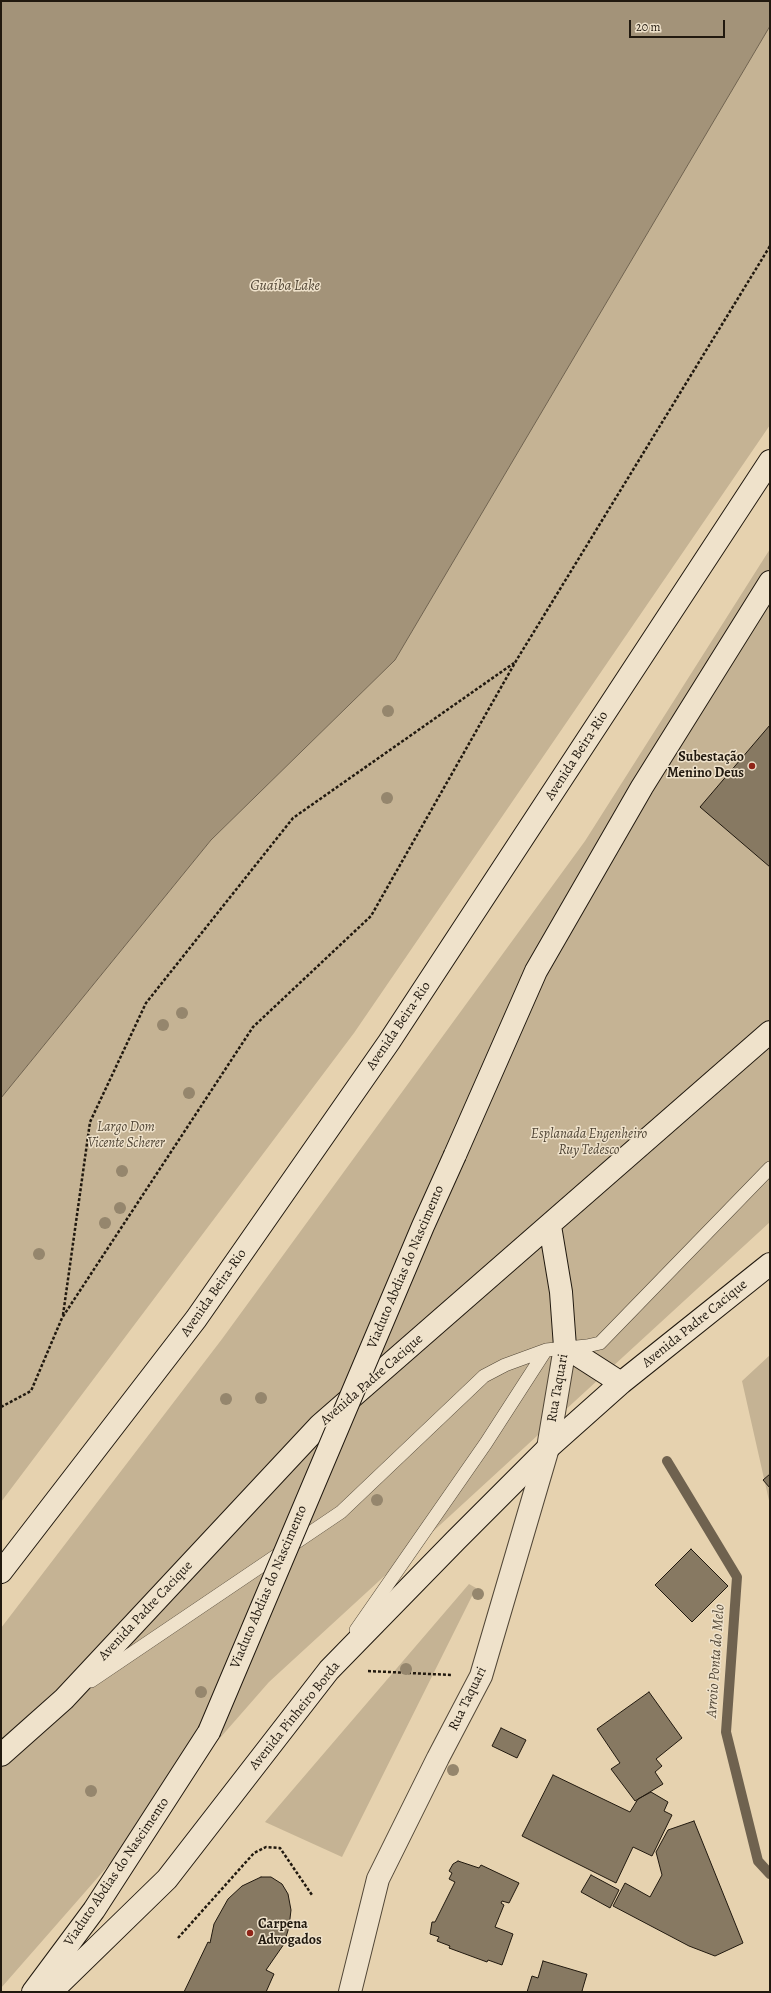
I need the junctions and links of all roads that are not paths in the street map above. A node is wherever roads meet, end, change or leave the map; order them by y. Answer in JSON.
{"nodes":[{"id":1,"x":770,"y":462,"type":"edge"},
{"id":2,"x":770,"y":582,"type":"edge"},
{"id":3,"x":770,"y":1032,"type":"edge"},
{"id":4,"x":770,"y":1168,"type":"edge"},
{"id":5,"x":550,"y":1226,"type":"junction"},
{"id":6,"x":770,"y":1264,"type":"edge"},
{"id":7,"x":556,"y":1349,"type":"junction"},
{"id":8,"x":621,"y":1383,"type":"junction"},
{"id":9,"x":548,"y":1448,"type":"junction"},
{"id":10,"x":1,"y":1572,"type":"edge"},
{"id":11,"x":329,"y":1670,"type":"junction"},
{"id":12,"x":64,"y":1698,"type":"junction"},
{"id":13,"x":1,"y":1755,"type":"edge"},
{"id":14,"x":33,"y":1992,"type":"edge"},
{"id":15,"x":51,"y":1992,"type":"edge"},
{"id":16,"x":350,"y":1992,"type":"edge"}],
"edges":[{"from":1,"to":10,"type":"main road","name":"Avenida Beira-Rio"},
{"from":2,"to":14,"type":"main road","name":"Viaduto Abdias do Nascimento","bridge":true},
{"from":3,"to":5,"type":"main road","name":"Avenida Padre Cacique"},
{"from":4,"to":7,"type":"lane"},
{"from":5,"to":7,"type":"main road","name":"Rua Taquari"},
{"from":5,"to":12,"type":"main road","name":"Avenida Padre Cacique"},
{"from":6,"to":8,"type":"main road","name":"Avenida Padre Cacique"},
{"from":7,"to":8,"type":"main road"},
{"from":7,"to":9,"type":"main road","name":"Rua Taquari"},
{"from":7,"to":11,"type":"lane"},
{"from":7,"to":12,"type":"lane"},
{"from":8,"to":9,"type":"main road","name":"Avenida Padre Cacique"},
{"from":9,"to":11,"type":"main road","name":"Avenida Pinheiro Borda"},
{"from":9,"to":16,"type":"main road","name":"Rua Taquari"},
{"from":11,"to":15,"type":"main road","name":"Avenida Pinheiro Borda"},
{"from":12,"to":13,"type":"main road","name":"Avenida Padre Cacique"}]}
